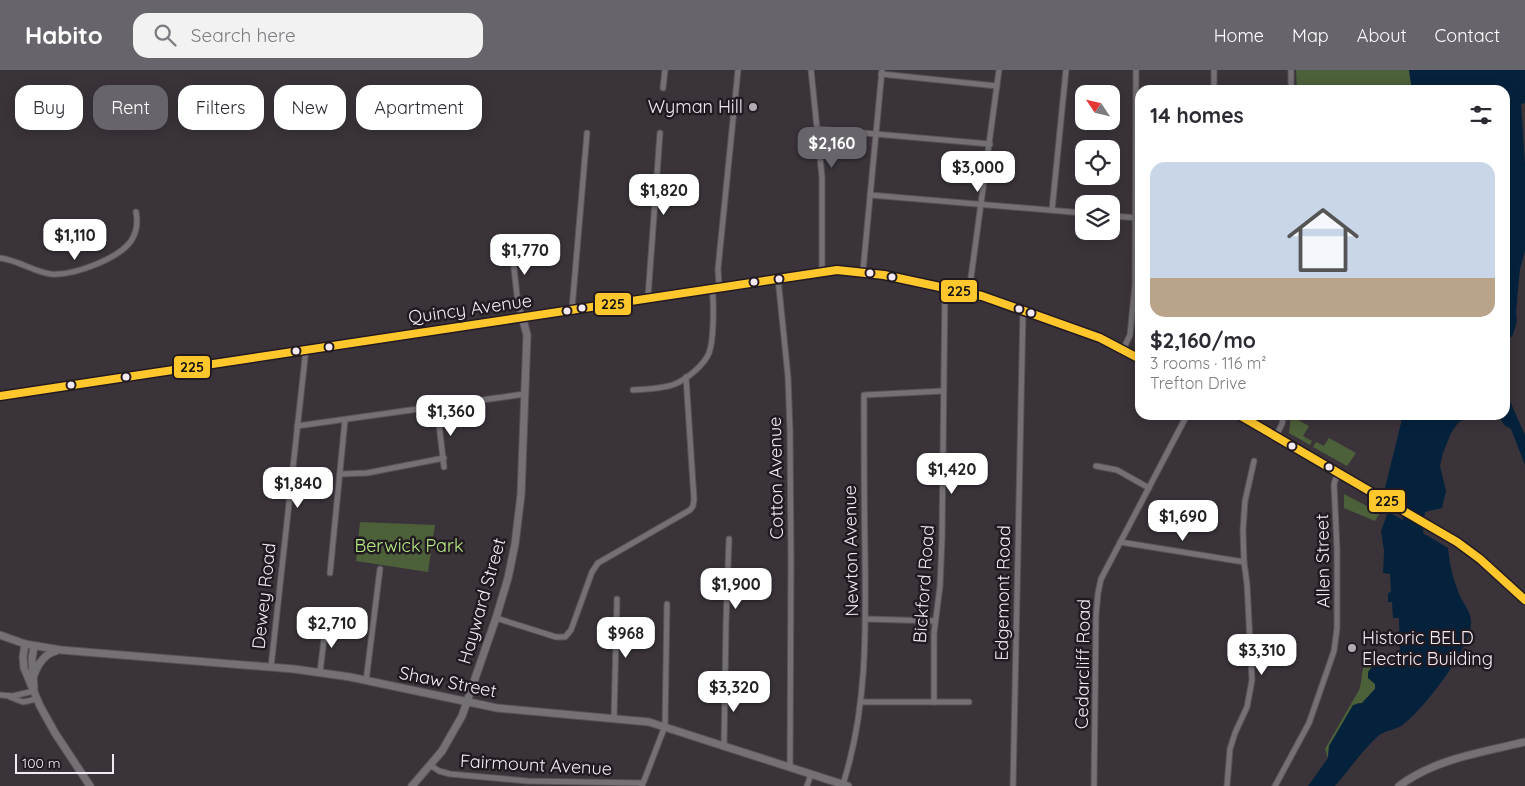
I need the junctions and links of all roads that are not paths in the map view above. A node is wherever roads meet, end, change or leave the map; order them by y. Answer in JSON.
{"nodes":[{"id":1,"x":665,"y":70,"type":"edge"},
{"id":2,"x":738,"y":70,"type":"edge"},
{"id":3,"x":811,"y":70,"type":"edge"},
{"id":4,"x":999,"y":70,"type":"edge"},
{"id":5,"x":1066,"y":70,"type":"edge"},
{"id":6,"x":1136,"y":70,"type":"edge"},
{"id":7,"x":1214,"y":70,"type":"edge"},
{"id":8,"x":1291,"y":70,"type":"edge"},
{"id":9,"x":881,"y":72,"type":"edge"},
{"id":10,"x":1136,"y":85,"type":"edge"},
{"id":11,"x":1214,"y":85,"type":"edge"},
{"id":12,"x":1291,"y":85,"type":"edge"},
{"id":13,"x":997,"y":86,"type":"junction"},
{"id":14,"x":663,"y":88,"type":"dead end"},
{"id":15,"x":818,"y":129,"type":"junction"},
{"id":16,"x":587,"y":132,"type":"dead end"},
{"id":17,"x":660,"y":133,"type":"dead end"},
{"id":18,"x":876,"y":134,"type":"junction"},
{"id":19,"x":990,"y":144,"type":"junction"},
{"id":20,"x":870,"y":196,"type":"junction"},
{"id":21,"x":982,"y":203,"type":"junction"},
{"id":22,"x":1052,"y":210,"type":"junction"},
{"id":23,"x":136,"y":212,"type":"dead end"},
{"id":24,"x":1075,"y":212,"type":"edge"},
{"id":25,"x":1120,"y":217,"type":"edge"},
{"id":26,"x":1135,"y":218,"type":"edge"},
{"id":27,"x":0,"y":258,"type":"edge"},
{"id":28,"x":513,"y":259,"type":"dead end"},
{"id":29,"x":822,"y":271,"type":"junction"},
{"id":30,"x":863,"y":272,"type":"junction"},
{"id":31,"x":778,"y":278,"type":"junction"},
{"id":32,"x":716,"y":287,"type":"junction"},
{"id":33,"x":945,"y":287,"type":"junction"},
{"id":34,"x":968,"y":292,"type":"junction"},
{"id":35,"x":1135,"y":293,"type":"edge"},
{"id":36,"x":648,"y":297,"type":"junction"},
{"id":37,"x":572,"y":309,"type":"junction"},
{"id":38,"x":1023,"y":310,"type":"junction"},
{"id":39,"x":522,"y":316,"type":"junction"},
{"id":40,"x":306,"y":348,"type":"junction"},
{"id":41,"x":1123,"y":350,"type":"junction"},
{"id":42,"x":1135,"y":356,"type":"edge"},
{"id":43,"x":686,"y":377,"type":"junction"},
{"id":44,"x":633,"y":390,"type":"dead end"},
{"id":45,"x":943,"y":391,"type":"junction"},
{"id":46,"x":525,"y":394,"type":"junction"},
{"id":47,"x":0,"y":396,"type":"edge"},
{"id":48,"x":437,"y":407,"type":"junction"},
{"id":49,"x":345,"y":420,"type":"junction"},
{"id":50,"x":1184,"y":420,"type":"edge"},
{"id":51,"x":1248,"y":420,"type":"edge"},
{"id":52,"x":1283,"y":420,"type":"edge"},
{"id":53,"x":297,"y":426,"type":"junction"},
{"id":54,"x":1276,"y":436,"type":"junction"},
{"id":55,"x":444,"y":458,"type":"junction"},
{"id":56,"x":1254,"y":461,"type":"dead end"},
{"id":57,"x":1096,"y":466,"type":"dead end"},
{"id":58,"x":444,"y":467,"type":"dead end"},
{"id":59,"x":1338,"y":472,"type":"junction"},
{"id":60,"x":340,"y":474,"type":"junction"},
{"id":61,"x":1149,"y":488,"type":"junction"},
{"id":62,"x":729,"y":539,"type":"dead end"},
{"id":63,"x":1120,"y":542,"type":"junction"},
{"id":64,"x":1244,"y":562,"type":"junction"},
{"id":65,"x":380,"y":569,"type":"dead end"},
{"id":66,"x":330,"y":573,"type":"dead end"},
{"id":67,"x":617,"y":599,"type":"dead end"},
{"id":68,"x":1525,"y":600,"type":"edge"},
{"id":69,"x":667,"y":604,"type":"dead end"},
{"id":70,"x":496,"y":618,"type":"junction"},
{"id":71,"x":866,"y":619,"type":"junction"},
{"id":72,"x":935,"y":621,"type":"junction"},
{"id":73,"x":326,"y":623,"type":"dead end"},
{"id":74,"x":0,"y":635,"type":"edge"},
{"id":75,"x":26,"y":644,"type":"junction"},
{"id":76,"x":34,"y":646,"type":"junction"},
{"id":77,"x":61,"y":650,"type":"junction"},
{"id":78,"x":271,"y":667,"type":"junction"},
{"id":79,"x":320,"y":672,"type":"junction"},
{"id":80,"x":33,"y":678,"type":"junction"},
{"id":81,"x":366,"y":681,"type":"junction"},
{"id":82,"x":34,"y":691,"type":"junction"},
{"id":83,"x":0,"y":695,"type":"edge"},
{"id":84,"x":7,"y":696,"type":"junction"},
{"id":85,"x":37,"y":698,"type":"junction"},
{"id":86,"x":861,"y":702,"type":"junction"},
{"id":87,"x":934,"y":702,"type":"junction"},
{"id":88,"x":969,"y":702,"type":"dead end"},
{"id":89,"x":468,"y":703,"type":"junction"},
{"id":90,"x":614,"y":718,"type":"junction"},
{"id":91,"x":665,"y":726,"type":"junction"},
{"id":92,"x":1525,"y":742,"type":"edge"},
{"id":93,"x":724,"y":747,"type":"junction"},
{"id":94,"x":430,"y":765,"type":"junction"},
{"id":95,"x":790,"y":768,"type":"junction"},
{"id":96,"x":811,"y":774,"type":"junction"},
{"id":97,"x":642,"y":785,"type":"edge"},
{"id":98,"x":846,"y":785,"type":"edge"},
{"id":99,"x":90,"y":786,"type":"edge"},
{"id":100,"x":412,"y":786,"type":"edge"},
{"id":101,"x":807,"y":786,"type":"edge"},
{"id":102,"x":1013,"y":786,"type":"edge"},
{"id":103,"x":1094,"y":786,"type":"edge"},
{"id":104,"x":1227,"y":786,"type":"edge"},
{"id":105,"x":1275,"y":786,"type":"edge"},
{"id":106,"x":1399,"y":786,"type":"edge"}],
"edges":[{"from":1,"to":14,"type":"street"},
{"from":2,"to":32,"type":"street"},
{"from":3,"to":15,"type":"street"},
{"from":4,"to":13,"type":"street"},
{"from":5,"to":22,"type":"street"},
{"from":6,"to":10,"type":"street"},
{"from":7,"to":11,"type":"street"},
{"from":8,"to":12,"type":"street"},
{"from":9,"to":13,"type":"street"},
{"from":9,"to":18,"type":"street"},
{"from":13,"to":19,"type":"street"},
{"from":15,"to":18,"type":"street"},
{"from":15,"to":29,"type":"street"},
{"from":16,"to":37,"type":"street"},
{"from":17,"to":36,"type":"street"},
{"from":18,"to":19,"type":"street"},
{"from":18,"to":20,"type":"street"},
{"from":19,"to":21,"type":"street"},
{"from":20,"to":21,"type":"street"},
{"from":20,"to":30,"type":"street"},
{"from":21,"to":22,"type":"street"},
{"from":21,"to":34,"type":"street"},
{"from":22,"to":24,"type":"street"},
{"from":23,"to":27,"type":"street"},
{"from":25,"to":26,"type":"street"},
{"from":28,"to":39,"type":"street"},
{"from":29,"to":30,"type":"main road","name":"Quincy Avenue"},
{"from":29,"to":31,"type":"main road","name":"Quincy Avenue"},
{"from":30,"to":33,"type":"main road","name":"Quincy Avenue"},
{"from":31,"to":32,"type":"main road","name":"Quincy Avenue"},
{"from":31,"to":95,"type":"street","name":"Cotton Avenue"},
{"from":32,"to":36,"type":"main road","name":"Quincy Avenue"},
{"from":32,"to":43,"type":"street"},
{"from":33,"to":34,"type":"main road","name":"Quincy Avenue"},
{"from":33,"to":45,"type":"street","name":"Bickford Road"},
{"from":34,"to":38,"type":"main road","name":"Quincy Avenue"},
{"from":35,"to":41,"type":"street"},
{"from":36,"to":37,"type":"main road","name":"Quincy Avenue"},
{"from":37,"to":39,"type":"main road","name":"Quincy Avenue"},
{"from":38,"to":41,"type":"main road","name":"Quincy Avenue"},
{"from":38,"to":102,"type":"street","name":"Edgemont Road"},
{"from":39,"to":40,"type":"main road","name":"Quincy Avenue"},
{"from":39,"to":46,"type":"street","name":"Hayward Street"},
{"from":40,"to":47,"type":"main road","name":"Quincy Avenue"},
{"from":40,"to":53,"type":"street","name":"Dewey Road"},
{"from":41,"to":42,"type":"main road","name":"Quincy Avenue"},
{"from":43,"to":44,"type":"street"},
{"from":43,"to":70,"type":"street"},
{"from":45,"to":71,"type":"street","name":"Newton Avenue"},
{"from":45,"to":72,"type":"street","name":"Bickford Road"},
{"from":46,"to":48,"type":"street"},
{"from":46,"to":70,"type":"street","name":"Hayward Street"},
{"from":48,"to":49,"type":"street"},
{"from":48,"to":55,"type":"street"},
{"from":49,"to":53,"type":"street"},
{"from":49,"to":60,"type":"street"},
{"from":50,"to":61,"type":"street","name":"Cedarcliff Road"},
{"from":51,"to":54,"type":"main road"},
{"from":52,"to":54,"type":"street"},
{"from":53,"to":78,"type":"street","name":"Dewey Road"},
{"from":54,"to":59,"type":"main road"},
{"from":55,"to":58,"type":"street"},
{"from":55,"to":60,"type":"street"},
{"from":56,"to":64,"type":"street"},
{"from":57,"to":61,"type":"street"},
{"from":59,"to":68,"type":"main road"},
{"from":59,"to":105,"type":"street","name":"Allen Street"},
{"from":60,"to":66,"type":"street"},
{"from":61,"to":63,"type":"street","name":"Cedarcliff Road"},
{"from":62,"to":93,"type":"street"},
{"from":63,"to":64,"type":"street"},
{"from":63,"to":103,"type":"street","name":"Cedarcliff Road"},
{"from":64,"to":104,"type":"street"},
{"from":65,"to":81,"type":"street"},
{"from":67,"to":90,"type":"street"},
{"from":69,"to":91,"type":"street"},
{"from":70,"to":89,"type":"street","name":"Hayward Street"},
{"from":71,"to":72,"type":"street"},
{"from":71,"to":86,"type":"street","name":"Newton Avenue"},
{"from":72,"to":87,"type":"street","name":"Bickford Road"},
{"from":73,"to":79,"type":"street"},
{"from":74,"to":75,"type":"street","name":"Shaw Street"},
{"from":75,"to":76,"type":"street","name":"Shaw Street"},
{"from":75,"to":82,"type":"street"},
{"from":76,"to":77,"type":"street","name":"Shaw Street"},
{"from":76,"to":80,"type":"street"},
{"from":77,"to":78,"type":"street","name":"Shaw Street"},
{"from":77,"to":80,"type":"street"},
{"from":78,"to":79,"type":"street","name":"Shaw Street"},
{"from":79,"to":81,"type":"street","name":"Shaw Street"},
{"from":80,"to":82,"type":"street"},
{"from":81,"to":89,"type":"street","name":"Shaw Street"},
{"from":82,"to":84,"type":"street"},
{"from":82,"to":85,"type":"street"},
{"from":83,"to":84,"type":"street"},
{"from":84,"to":85,"type":"street"},
{"from":85,"to":99,"type":"street"},
{"from":86,"to":87,"type":"street"},
{"from":86,"to":98,"type":"street","name":"Newton Avenue"},
{"from":87,"to":88,"type":"street"},
{"from":89,"to":90,"type":"street","name":"Shaw Street"},
{"from":89,"to":94,"type":"street","name":"Hayward Street"},
{"from":90,"to":91,"type":"street","name":"Shaw Street"},
{"from":91,"to":93,"type":"street","name":"Shaw Street"},
{"from":91,"to":97,"type":"street"},
{"from":92,"to":106,"type":"street"},
{"from":93,"to":95,"type":"street","name":"Shaw Street"},
{"from":94,"to":97,"type":"street","name":"Fairmount Avenue"},
{"from":94,"to":100,"type":"street","name":"Hayward Street"},
{"from":95,"to":96,"type":"street","name":"Shaw Street"},
{"from":96,"to":98,"type":"street","name":"Shaw Street"},
{"from":96,"to":101,"type":"street"}]}
